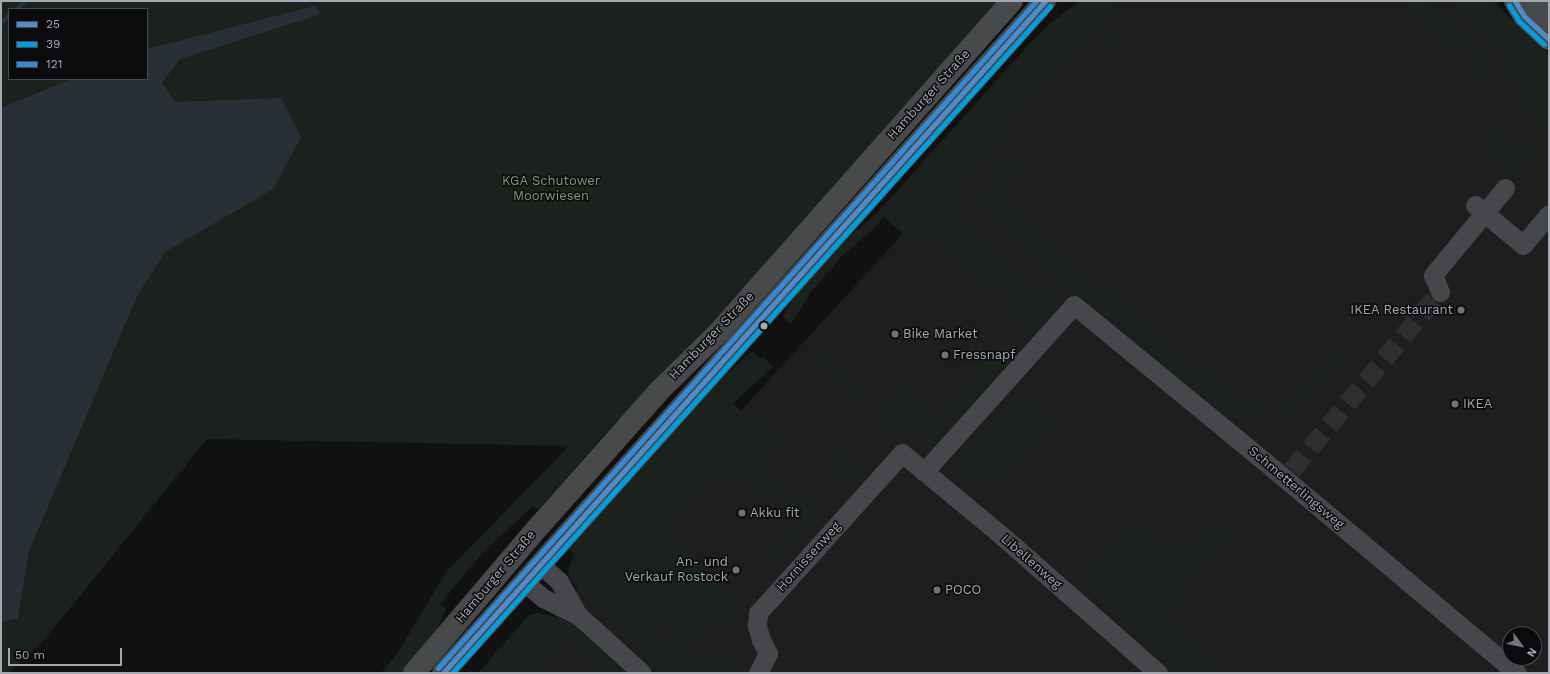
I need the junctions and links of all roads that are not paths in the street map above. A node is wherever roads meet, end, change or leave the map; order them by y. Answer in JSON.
{"nodes":[{"id":1,"x":1012,"y":1,"type":"edge"},
{"id":2,"x":1044,"y":1,"type":"edge"},
{"id":3,"x":1515,"y":1,"type":"edge"},
{"id":4,"x":1535,"y":1,"type":"edge"},
{"id":5,"x":1549,"y":14,"type":"edge"},
{"id":6,"x":1549,"y":39,"type":"edge"},
{"id":7,"x":1505,"y":188,"type":"dead end"},
{"id":8,"x":1480,"y":209,"type":"junction"},
{"id":9,"x":1549,"y":214,"type":"edge"},
{"id":10,"x":1440,"y":292,"type":"dead end"},
{"id":11,"x":902,"y":453,"type":"joint"},
{"id":12,"x":924,"y":472,"type":"junction"},
{"id":13,"x":520,"y":548,"type":"junction"},
{"id":14,"x":540,"y":564,"type":"junction"},
{"id":15,"x":505,"y":565,"type":"junction"},
{"id":16,"x":524,"y":582,"type":"junction"},
{"id":17,"x":578,"y":615,"type":"junction"},
{"id":18,"x":414,"y":673,"type":"edge"},
{"id":19,"x":443,"y":673,"type":"edge"},
{"id":20,"x":642,"y":673,"type":"edge"},
{"id":21,"x":758,"y":673,"type":"edge"},
{"id":22,"x":1158,"y":673,"type":"edge"},
{"id":23,"x":1517,"y":673,"type":"edge"}],
"edges":[{"from":1,"to":13,"type":"main road","name":"Hamburger Straße"},
{"from":2,"to":14,"type":"main road","name":"Hamburger Straße"},
{"from":3,"to":6,"type":"main road"},
{"from":4,"to":5,"type":"main road"},
{"from":7,"to":8,"type":"street"},
{"from":8,"to":9,"type":"street"},
{"from":8,"to":10,"type":"street"},
{"from":11,"to":12,"type":"street","name":"Libellenweg"},
{"from":11,"to":21,"type":"street","name":"Hornissenweg"},
{"from":12,"to":22,"type":"street","name":"Libellenweg"},
{"from":12,"to":23,"type":"street","name":"Schmetterlingsweg"},
{"from":13,"to":14,"type":"main road"},
{"from":13,"to":15,"type":"main road","name":"Hamburger Straße"},
{"from":14,"to":16,"type":"main road","name":"Hamburger Straße"},
{"from":14,"to":17,"type":"street"},
{"from":15,"to":16,"type":"main road"},
{"from":15,"to":18,"type":"main road","name":"Hamburger Straße"},
{"from":16,"to":17,"type":"street"},
{"from":16,"to":19,"type":"main road","name":"Hamburger Straße"},
{"from":17,"to":20,"type":"street"}]}
